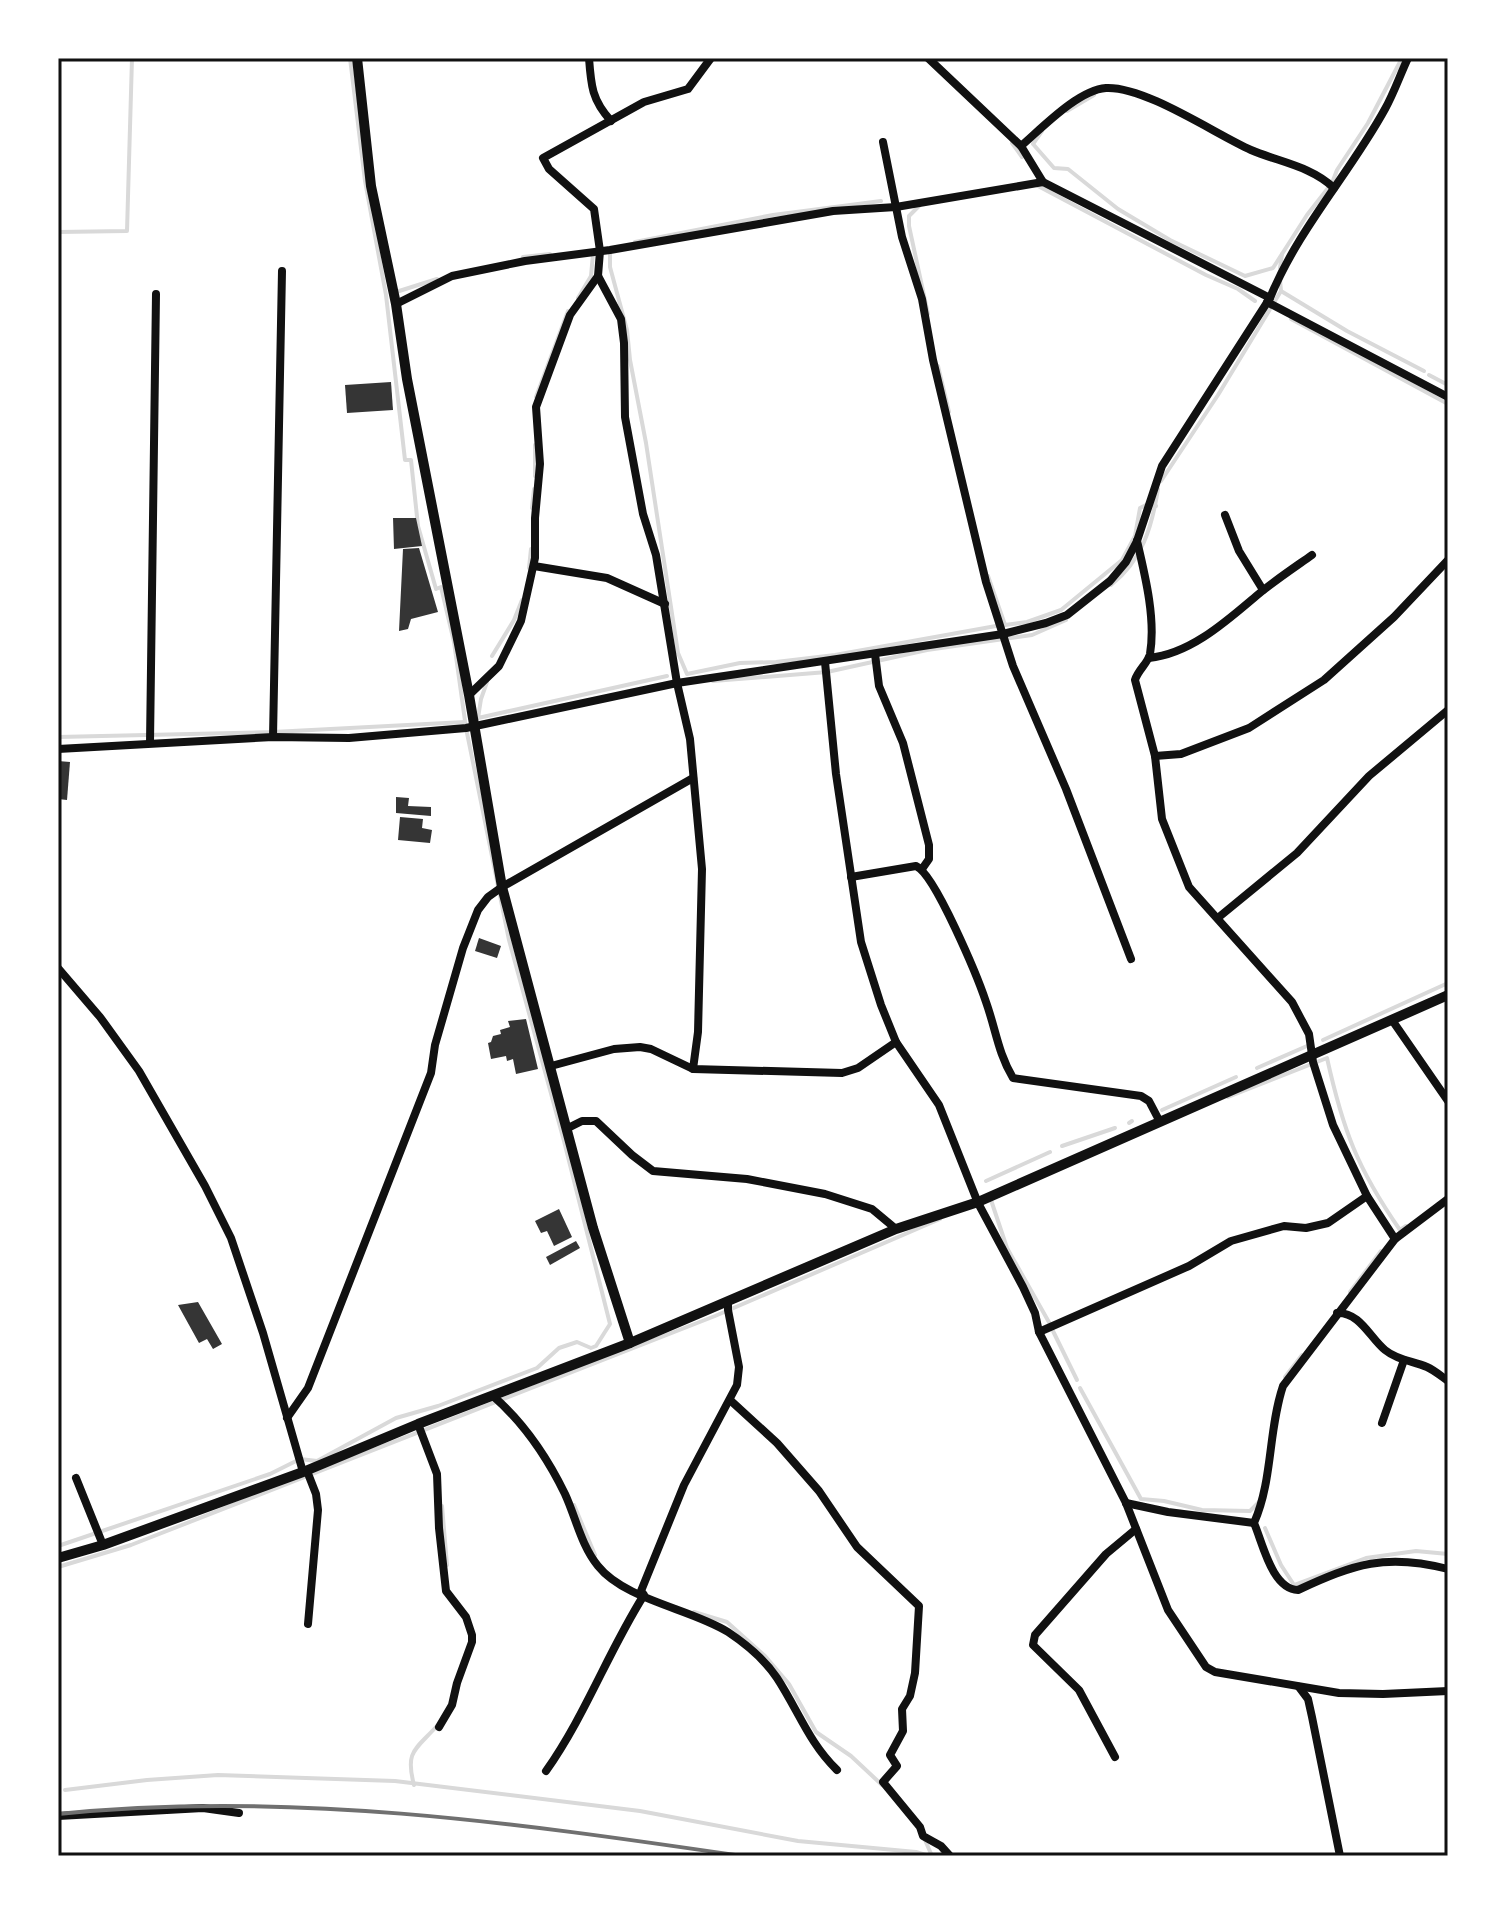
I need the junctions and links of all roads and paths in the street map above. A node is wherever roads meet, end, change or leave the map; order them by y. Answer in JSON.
{"nodes":[{"id":1,"x":357,"y":58,"type":"edge"},
{"id":2,"x":589,"y":58,"type":"edge"},
{"id":3,"x":711,"y":58,"type":"edge"},
{"id":4,"x":928,"y":58,"type":"edge"},
{"id":5,"x":1408,"y":58,"type":"edge"},
{"id":6,"x":611,"y":121,"type":"junction"},
{"id":7,"x":883,"y":142,"type":"dead end"},
{"id":8,"x":1021,"y":146,"type":"junction"},
{"id":9,"x":1043,"y":182,"type":"junction"},
{"id":10,"x":1334,"y":188,"type":"junction"},
{"id":11,"x":896,"y":207,"type":"junction"},
{"id":12,"x":600,"y":251,"type":"junction"},
{"id":13,"x":282,"y":271,"type":"dead end"},
{"id":14,"x":598,"y":276,"type":"junction"},
{"id":15,"x":156,"y":294,"type":"dead end"},
{"id":16,"x":1268,"y":300,"type":"junction"},
{"id":17,"x":396,"y":304,"type":"junction"},
{"id":18,"x":1448,"y":397,"type":"edge"},
{"id":19,"x":1225,"y":515,"type":"dead end"},
{"id":20,"x":1137,"y":541,"type":"junction"},
{"id":21,"x":1312,"y":555,"type":"dead end"},
{"id":22,"x":1448,"y":560,"type":"edge"},
{"id":23,"x":534,"y":566,"type":"junction"},
{"id":24,"x":1263,"y":590,"type":"junction"},
{"id":25,"x":665,"y":604,"type":"junction"},
{"id":26,"x":1003,"y":634,"type":"junction"},
{"id":27,"x":875,"y":654,"type":"junction"},
{"id":28,"x":1149,"y":658,"type":"junction"},
{"id":29,"x":825,"y":662,"type":"junction"},
{"id":30,"x":677,"y":683,"type":"junction"},
{"id":31,"x":469,"y":695,"type":"junction"},
{"id":32,"x":1448,"y":710,"type":"edge"},
{"id":33,"x":473,"y":727,"type":"junction"},
{"id":34,"x":273,"y":737,"type":"junction"},
{"id":35,"x":150,"y":743,"type":"junction"},
{"id":36,"x":58,"y":749,"type":"edge"},
{"id":37,"x":1155,"y":756,"type":"junction"},
{"id":38,"x":693,"y":778,"type":"junction"},
{"id":39,"x":922,"y":869,"type":"junction"},
{"id":40,"x":851,"y":877,"type":"junction"},
{"id":41,"x":502,"y":887,"type":"junction"},
{"id":42,"x":1219,"y":917,"type":"junction"},
{"id":43,"x":1131,"y":959,"type":"dead end"},
{"id":44,"x":58,"y":968,"type":"edge"},
{"id":45,"x":1448,"y":995,"type":"edge"},
{"id":46,"x":1392,"y":1020,"type":"junction"},
{"id":47,"x":896,"y":1042,"type":"junction"},
{"id":48,"x":1313,"y":1055,"type":"junction"},
{"id":49,"x":551,"y":1066,"type":"junction"},
{"id":50,"x":693,"y":1069,"type":"junction"},
{"id":51,"x":1448,"y":1101,"type":"edge"},
{"id":52,"x":1160,"y":1122,"type":"junction"},
{"id":53,"x":568,"y":1128,"type":"junction"},
{"id":54,"x":1367,"y":1196,"type":"junction"},
{"id":55,"x":1448,"y":1199,"type":"edge"},
{"id":56,"x":978,"y":1202,"type":"junction"},
{"id":57,"x":896,"y":1229,"type":"junction"},
{"id":58,"x":1395,"y":1239,"type":"junction"},
{"id":59,"x":728,"y":1302,"type":"junction"},
{"id":60,"x":1337,"y":1313,"type":"junction"},
{"id":61,"x":1039,"y":1332,"type":"junction"},
{"id":62,"x":630,"y":1343,"type":"junction"},
{"id":63,"x":1404,"y":1360,"type":"junction"},
{"id":64,"x":1448,"y":1381,"type":"edge"},
{"id":65,"x":493,"y":1396,"type":"junction"},
{"id":66,"x":730,"y":1400,"type":"junction"},
{"id":67,"x":287,"y":1418,"type":"junction"},
{"id":68,"x":1382,"y":1423,"type":"dead end"},
{"id":69,"x":418,"y":1424,"type":"junction"},
{"id":70,"x":305,"y":1472,"type":"junction"},
{"id":71,"x":76,"y":1478,"type":"dead end"},
{"id":72,"x":1126,"y":1503,"type":"junction"},
{"id":73,"x":1254,"y":1523,"type":"junction"},
{"id":74,"x":1136,"y":1529,"type":"junction"},
{"id":75,"x":103,"y":1545,"type":"junction"},
{"id":76,"x":58,"y":1558,"type":"edge"},
{"id":77,"x":1448,"y":1569,"type":"edge"},
{"id":78,"x":644,"y":1595,"type":"junction"},
{"id":79,"x":308,"y":1624,"type":"dead end"},
{"id":80,"x":1299,"y":1687,"type":"junction"},
{"id":81,"x":1448,"y":1691,"type":"edge"},
{"id":82,"x":439,"y":1727,"type":"dead end"},
{"id":83,"x":1115,"y":1757,"type":"dead end"},
{"id":84,"x":837,"y":1770,"type":"dead end"},
{"id":85,"x":546,"y":1771,"type":"dead end"},
{"id":86,"x":239,"y":1813,"type":"dead end"},
{"id":87,"x":58,"y":1816,"type":"edge"},
{"id":88,"x":950,"y":1856,"type":"edge"},
{"id":89,"x":1340,"y":1856,"type":"edge"}],
"edges":[{"from":1,"to":17,"type":"street"},
{"from":2,"to":6,"type":"street"},
{"from":3,"to":6,"type":"street"},
{"from":4,"to":8,"type":"street"},
{"from":5,"to":10,"type":"street"},
{"from":6,"to":12,"type":"street"},
{"from":7,"to":11,"type":"street"},
{"from":8,"to":9,"type":"street"},
{"from":8,"to":10,"type":"street"},
{"from":9,"to":11,"type":"street"},
{"from":9,"to":16,"type":"street"},
{"from":10,"to":16,"type":"street"},
{"from":11,"to":12,"type":"street"},
{"from":11,"to":26,"type":"street"},
{"from":12,"to":14,"type":"street"},
{"from":12,"to":17,"type":"street"},
{"from":13,"to":34,"type":"street"},
{"from":14,"to":23,"type":"street"},
{"from":14,"to":25,"type":"street"},
{"from":15,"to":35,"type":"street"},
{"from":16,"to":18,"type":"street"},
{"from":16,"to":20,"type":"street"},
{"from":17,"to":31,"type":"street"},
{"from":19,"to":24,"type":"street"},
{"from":20,"to":26,"type":"street"},
{"from":20,"to":28,"type":"street"},
{"from":21,"to":24,"type":"street"},
{"from":22,"to":37,"type":"street"},
{"from":23,"to":25,"type":"street"},
{"from":23,"to":31,"type":"street"},
{"from":24,"to":28,"type":"street"},
{"from":25,"to":30,"type":"street"},
{"from":26,"to":27,"type":"street"},
{"from":26,"to":43,"type":"street"},
{"from":27,"to":29,"type":"street"},
{"from":27,"to":39,"type":"street"},
{"from":28,"to":37,"type":"street"},
{"from":29,"to":30,"type":"street"},
{"from":29,"to":40,"type":"street"},
{"from":30,"to":33,"type":"street"},
{"from":30,"to":38,"type":"street"},
{"from":31,"to":33,"type":"street"},
{"from":32,"to":42,"type":"street"},
{"from":33,"to":34,"type":"street"},
{"from":33,"to":41,"type":"street"},
{"from":34,"to":35,"type":"street"},
{"from":35,"to":36,"type":"street"},
{"from":37,"to":42,"type":"street"},
{"from":38,"to":41,"type":"street"},
{"from":38,"to":50,"type":"street"},
{"from":39,"to":40,"type":"street"},
{"from":39,"to":52,"type":"street"},
{"from":40,"to":47,"type":"street"},
{"from":41,"to":49,"type":"street"},
{"from":41,"to":67,"type":"street"},
{"from":42,"to":48,"type":"street"},
{"from":44,"to":67,"type":"street"},
{"from":45,"to":46,"type":"street"},
{"from":46,"to":48,"type":"street"},
{"from":46,"to":51,"type":"street"},
{"from":47,"to":50,"type":"street"},
{"from":47,"to":56,"type":"street"},
{"from":48,"to":52,"type":"street"},
{"from":48,"to":54,"type":"street"},
{"from":49,"to":50,"type":"street"},
{"from":49,"to":53,"type":"street"},
{"from":52,"to":56,"type":"street"},
{"from":53,"to":57,"type":"street"},
{"from":53,"to":62,"type":"street"},
{"from":54,"to":58,"type":"street"},
{"from":54,"to":61,"type":"street"},
{"from":55,"to":58,"type":"street"},
{"from":56,"to":57,"type":"street"},
{"from":56,"to":61,"type":"street"},
{"from":57,"to":59,"type":"street"},
{"from":58,"to":60,"type":"street"},
{"from":59,"to":62,"type":"street"},
{"from":59,"to":66,"type":"street"},
{"from":60,"to":63,"type":"street"},
{"from":60,"to":73,"type":"street"},
{"from":61,"to":72,"type":"street"},
{"from":62,"to":65,"type":"street"},
{"from":63,"to":64,"type":"street"},
{"from":63,"to":68,"type":"street"},
{"from":65,"to":69,"type":"street"},
{"from":65,"to":78,"type":"street"},
{"from":66,"to":78,"type":"street"},
{"from":66,"to":88,"type":"street"},
{"from":67,"to":70,"type":"street"},
{"from":69,"to":70,"type":"street"},
{"from":69,"to":82,"type":"street"},
{"from":70,"to":75,"type":"street"},
{"from":70,"to":79,"type":"street"},
{"from":71,"to":75,"type":"street"},
{"from":72,"to":73,"type":"street"},
{"from":72,"to":74,"type":"street"},
{"from":73,"to":77,"type":"street"},
{"from":74,"to":80,"type":"street"},
{"from":74,"to":83,"type":"street"},
{"from":75,"to":76,"type":"street"},
{"from":78,"to":84,"type":"street"},
{"from":78,"to":85,"type":"street"},
{"from":80,"to":81,"type":"street"},
{"from":80,"to":89,"type":"street"},
{"from":86,"to":87,"type":"street"}]}
